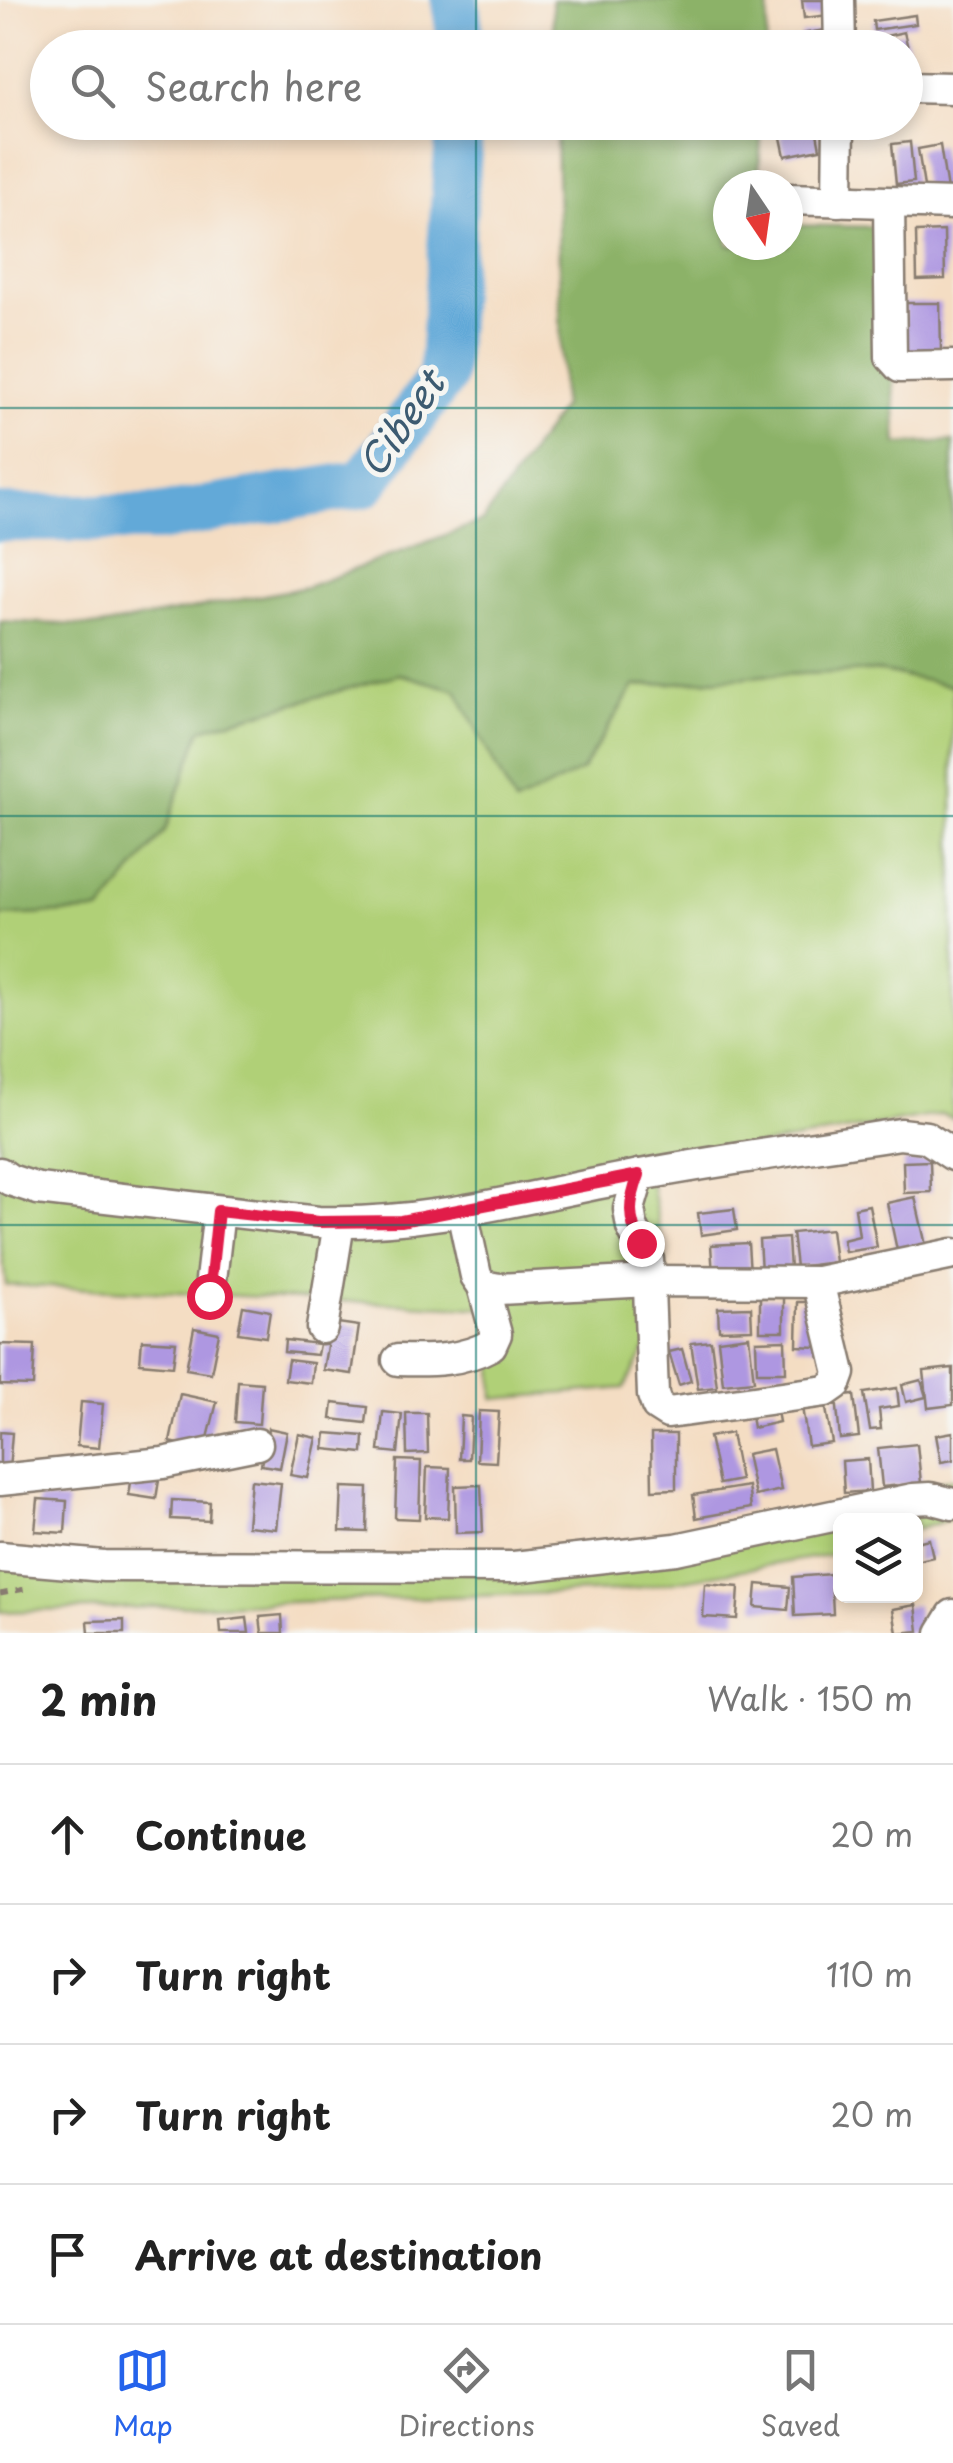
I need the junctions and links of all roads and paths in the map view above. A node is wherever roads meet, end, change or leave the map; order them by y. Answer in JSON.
{"nodes":[{"id":1,"x":839,"y":0,"type":"edge"},
{"id":2,"x":840,"y":30,"type":"edge"},
{"id":3,"x":923,"y":87,"type":"edge"},
{"id":4,"x":953,"y":88,"type":"edge"},
{"id":5,"x":839,"y":140,"type":"edge"},
{"id":6,"x":803,"y":200,"type":"edge"},
{"id":7,"x":838,"y":201,"type":"junction"},
{"id":8,"x":889,"y":202,"type":"junction"},
{"id":9,"x":953,"y":204,"type":"edge"},
{"id":10,"x":953,"y":366,"type":"edge"},
{"id":11,"x":953,"y":1156,"type":"edge"},
{"id":12,"x":0,"y":1173,"type":"edge"},
{"id":13,"x":639,"y":1175,"type":"junction"},
{"id":14,"x":218,"y":1211,"type":"junction"},
{"id":15,"x":462,"y":1211,"type":"junction"},
{"id":16,"x":339,"y":1223,"type":"junction"},
{"id":17,"x":953,"y":1254,"type":"edge"},
{"id":18,"x":649,"y":1280,"type":"junction"},
{"id":19,"x":818,"y":1282,"type":"junction"},
{"id":20,"x":482,"y":1286,"type":"junction"},
{"id":21,"x":209,"y":1296,"type":"dead end"},
{"id":22,"x":322,"y":1328,"type":"dead end"},
{"id":23,"x":398,"y":1360,"type":"dead end"},
{"id":24,"x":258,"y":1444,"type":"dead end"},
{"id":25,"x":0,"y":1480,"type":"edge"},
{"id":26,"x":953,"y":1504,"type":"edge"},
{"id":27,"x":0,"y":1557,"type":"edge"}],
"edges":[{"from":1,"to":2,"type":"street"},
{"from":3,"to":4,"type":"street"},
{"from":5,"to":7,"type":"street"},
{"from":6,"to":7,"type":"street"},
{"from":7,"to":8,"type":"street"},
{"from":8,"to":9,"type":"street"},
{"from":8,"to":10,"type":"street"},
{"from":11,"to":13,"type":"street"},
{"from":12,"to":14,"type":"street"},
{"from":13,"to":15,"type":"street"},
{"from":13,"to":18,"type":"street"},
{"from":14,"to":16,"type":"street"},
{"from":14,"to":21,"type":"street"},
{"from":15,"to":16,"type":"street"},
{"from":15,"to":20,"type":"street"},
{"from":16,"to":22,"type":"street"},
{"from":17,"to":19,"type":"street"},
{"from":18,"to":19,"type":"street"},
{"from":18,"to":19,"type":"street"},
{"from":18,"to":20,"type":"street"},
{"from":20,"to":23,"type":"street"},
{"from":24,"to":25,"type":"street"},
{"from":26,"to":27,"type":"street"}]}
